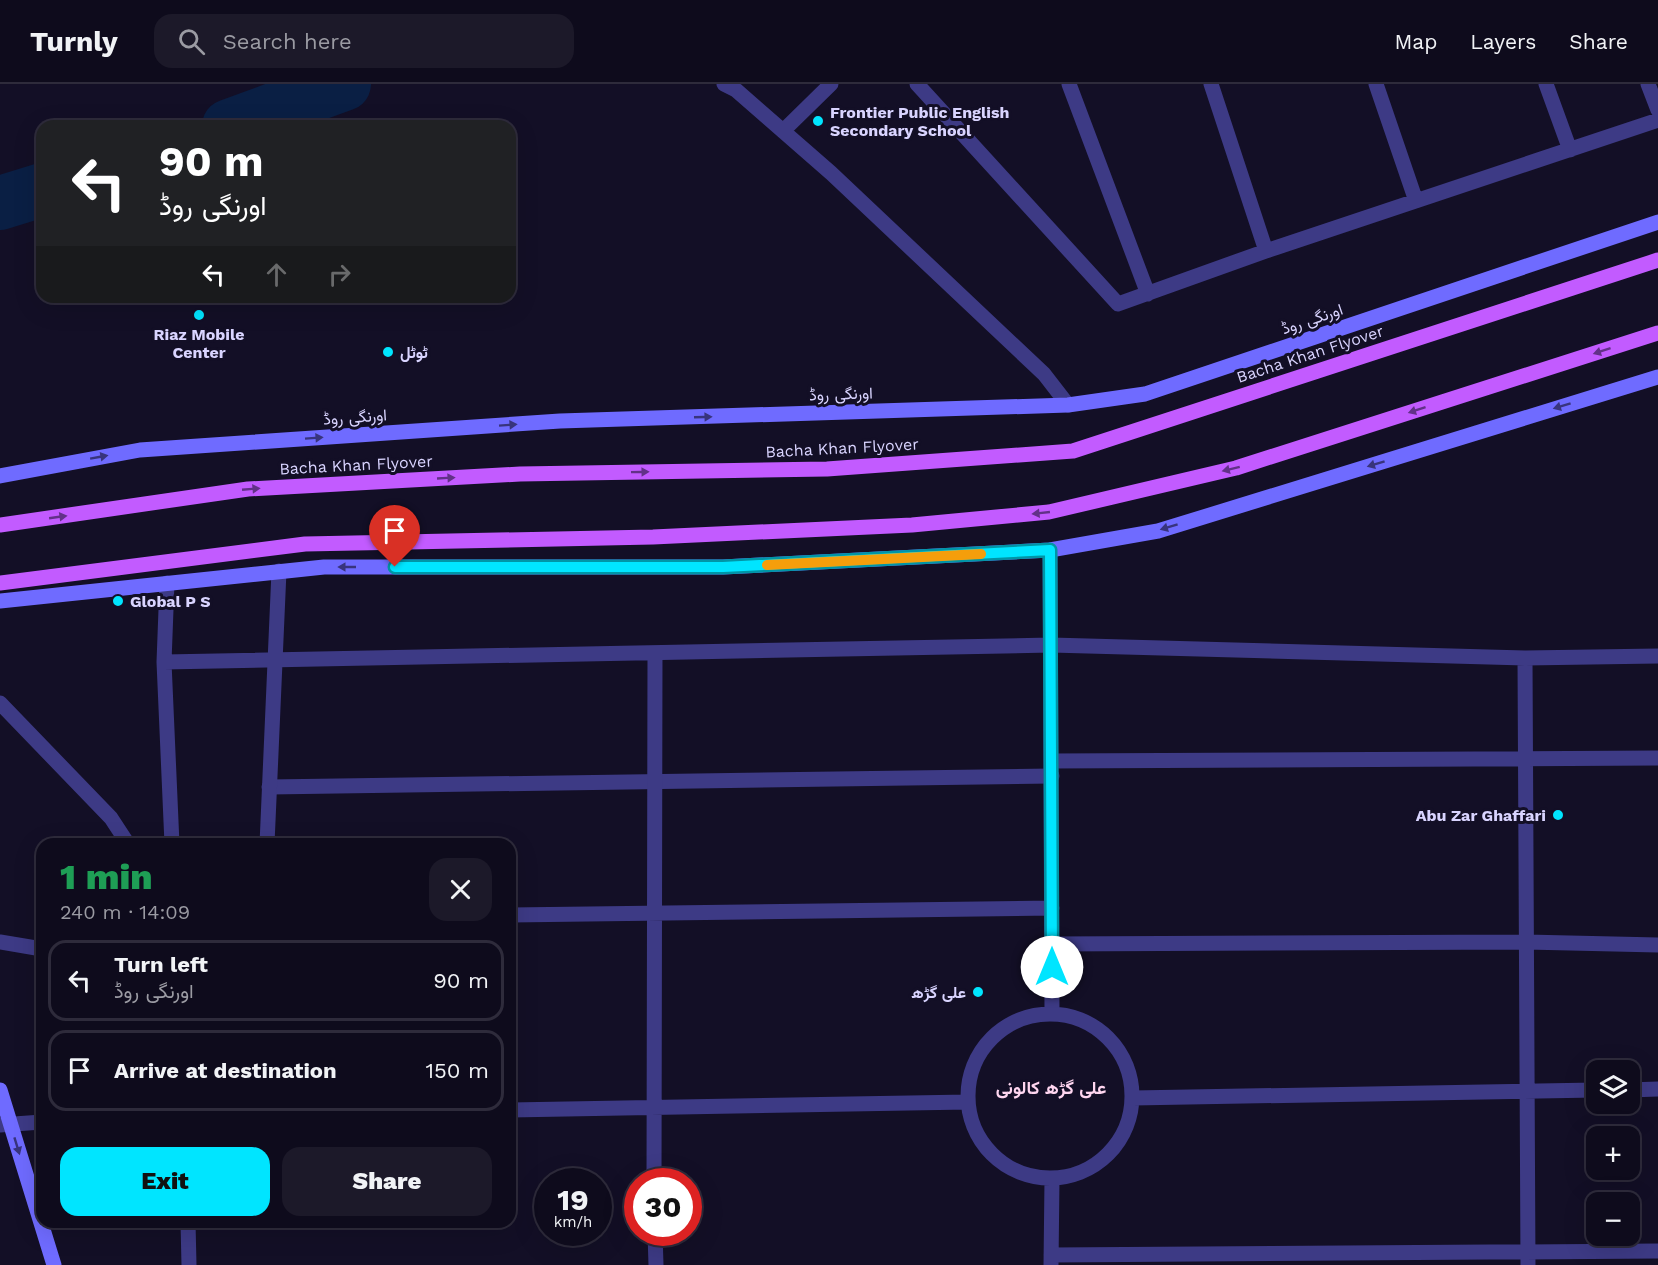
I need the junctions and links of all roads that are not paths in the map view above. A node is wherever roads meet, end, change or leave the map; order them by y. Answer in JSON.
{"nodes":[{"id":1,"x":724,"y":84,"type":"edge"},
{"id":2,"x":831,"y":84,"type":"edge"},
{"id":3,"x":917,"y":84,"type":"edge"},
{"id":4,"x":1069,"y":84,"type":"edge"},
{"id":5,"x":1211,"y":84,"type":"edge"},
{"id":6,"x":1376,"y":84,"type":"edge"},
{"id":7,"x":1546,"y":84,"type":"edge"},
{"id":8,"x":1648,"y":84,"type":"edge"},
{"id":9,"x":1658,"y":110,"type":"edge"},
{"id":10,"x":1658,"y":120,"type":"edge"},
{"id":11,"x":783,"y":131,"type":"junction"},
{"id":12,"x":1570,"y":150,"type":"junction"},
{"id":13,"x":1416,"y":201,"type":"junction"},
{"id":14,"x":1658,"y":222,"type":"edge"},
{"id":15,"x":1266,"y":251,"type":"junction"},
{"id":16,"x":1658,"y":260,"type":"edge"},
{"id":17,"x":1148,"y":294,"type":"junction"},
{"id":18,"x":1658,"y":333,"type":"edge"},
{"id":19,"x":1658,"y":377,"type":"edge"},
{"id":20,"x":1068,"y":405,"type":"junction"},
{"id":21,"x":0,"y":476,"type":"edge"},
{"id":22,"x":0,"y":525,"type":"edge"},
{"id":23,"x":1050,"y":550,"type":"junction"},
{"id":24,"x":279,"y":571,"type":"junction"},
{"id":25,"x":167,"y":583,"type":"junction"},
{"id":26,"x":0,"y":584,"type":"edge"},
{"id":27,"x":0,"y":601,"type":"edge"},
{"id":28,"x":1051,"y":645,"type":"junction"},
{"id":29,"x":655,"y":653,"type":"junction"},
{"id":30,"x":1658,"y":656,"type":"edge"},
{"id":31,"x":1525,"y":658,"type":"junction"},
{"id":32,"x":275,"y":660,"type":"junction"},
{"id":33,"x":164,"y":662,"type":"junction"},
{"id":34,"x":0,"y":703,"type":"edge"},
{"id":35,"x":1658,"y":758,"type":"edge"},
{"id":36,"x":1526,"y":759,"type":"junction"},
{"id":37,"x":1052,"y":768,"type":"junction"},
{"id":38,"x":654,"y":782,"type":"junction"},
{"id":39,"x":269,"y":787,"type":"junction"},
{"id":40,"x":124,"y":838,"type":"edge"},
{"id":41,"x":172,"y":838,"type":"edge"},
{"id":42,"x":267,"y":838,"type":"edge"},
{"id":43,"x":1052,"y":908,"type":"junction"},
{"id":44,"x":654,"y":913,"type":"junction"},
{"id":45,"x":516,"y":915,"type":"edge"},
{"id":46,"x":0,"y":942,"type":"edge"},
{"id":47,"x":1526,"y":942,"type":"junction"},
{"id":48,"x":1052,"y":944,"type":"junction"},
{"id":49,"x":1658,"y":945,"type":"edge"},
{"id":50,"x":36,"y":948,"type":"edge"},
{"id":51,"x":1052,"y":1013,"type":"junction"},
{"id":52,"x":1658,"y":1089,"type":"edge"},
{"id":53,"x":0,"y":1090,"type":"edge"},
{"id":54,"x":1586,"y":1090,"type":"edge"},
{"id":55,"x":1640,"y":1090,"type":"edge"},
{"id":56,"x":1527,"y":1091,"type":"junction"},
{"id":57,"x":1133,"y":1098,"type":"junction"},
{"id":58,"x":968,"y":1102,"type":"junction"},
{"id":59,"x":653,"y":1108,"type":"junction"},
{"id":60,"x":516,"y":1110,"type":"edge"},
{"id":61,"x":36,"y":1122,"type":"edge"},
{"id":62,"x":5,"y":1124,"type":"edge"},
{"id":63,"x":654,"y":1168,"type":"edge"},
{"id":64,"x":1052,"y":1179,"type":"junction"},
{"id":65,"x":36,"y":1213,"type":"edge"},
{"id":66,"x":41,"y":1228,"type":"edge"},
{"id":67,"x":188,"y":1228,"type":"edge"},
{"id":68,"x":655,"y":1246,"type":"edge"},
{"id":69,"x":1658,"y":1251,"type":"edge"},
{"id":70,"x":1528,"y":1258,"type":"edge"},
{"id":71,"x":1051,"y":1260,"type":"edge"},
{"id":72,"x":54,"y":1265,"type":"edge"},
{"id":73,"x":189,"y":1265,"type":"edge"},
{"id":74,"x":656,"y":1265,"type":"edge"}],
"edges":[{"from":1,"to":11,"type":"street"},
{"from":2,"to":11,"type":"street"},
{"from":3,"to":17,"type":"street"},
{"from":4,"to":17,"type":"street"},
{"from":5,"to":15,"type":"street"},
{"from":6,"to":13,"type":"street"},
{"from":7,"to":12,"type":"street"},
{"from":8,"to":9,"type":"street"},
{"from":10,"to":12,"type":"street"},
{"from":11,"to":20,"type":"street"},
{"from":12,"to":13,"type":"street"},
{"from":13,"to":15,"type":"street"},
{"from":14,"to":20,"type":"street","name":"اورنگی روڈ"},
{"from":15,"to":17,"type":"street"},
{"from":22,"to":16,"type":"main road","name":"Bacha Khan Flyover","one_way":true},
{"from":18,"to":26,"type":"main road","one_way":true},
{"from":19,"to":23,"type":"street","one_way":true},
{"from":21,"to":20,"type":"street","name":"اورنگی روڈ","one_way":true},
{"from":23,"to":24,"type":"street","one_way":true},
{"from":23,"to":28,"type":"street"},
{"from":24,"to":25,"type":"street"},
{"from":24,"to":32,"type":"street"},
{"from":25,"to":27,"type":"street"},
{"from":25,"to":33,"type":"street"},
{"from":28,"to":29,"type":"street"},
{"from":28,"to":31,"type":"street"},
{"from":28,"to":37,"type":"street"},
{"from":29,"to":32,"type":"street"},
{"from":29,"to":38,"type":"street"},
{"from":30,"to":31,"type":"street"},
{"from":31,"to":36,"type":"street"},
{"from":32,"to":33,"type":"street"},
{"from":32,"to":39,"type":"street"},
{"from":33,"to":41,"type":"street"},
{"from":34,"to":40,"type":"street"},
{"from":35,"to":36,"type":"street"},
{"from":36,"to":37,"type":"street"},
{"from":36,"to":47,"type":"street"},
{"from":37,"to":38,"type":"street"},
{"from":37,"to":43,"type":"street"},
{"from":38,"to":39,"type":"street"},
{"from":38,"to":44,"type":"street"},
{"from":39,"to":42,"type":"street"},
{"from":43,"to":44,"type":"street"},
{"from":43,"to":48,"type":"street"},
{"from":44,"to":45,"type":"street"},
{"from":44,"to":59,"type":"street"},
{"from":46,"to":50,"type":"street"},
{"from":47,"to":48,"type":"street"},
{"from":47,"to":49,"type":"street"},
{"from":47,"to":56,"type":"street"},
{"from":48,"to":51,"type":"street"},
{"from":51,"to":57,"type":"street"},
{"from":51,"to":58,"type":"street"},
{"from":52,"to":55,"type":"street"},
{"from":53,"to":62,"type":"street"},
{"from":54,"to":56,"type":"street"},
{"from":56,"to":57,"type":"street"},
{"from":56,"to":70,"type":"street"},
{"from":57,"to":64,"type":"street"},
{"from":58,"to":59,"type":"street"},
{"from":58,"to":64,"type":"street"},
{"from":59,"to":60,"type":"street"},
{"from":59,"to":63,"type":"street"},
{"from":61,"to":62,"type":"street"},
{"from":62,"to":65,"type":"street","one_way":true},
{"from":64,"to":71,"type":"street"},
{"from":66,"to":72,"type":"street","one_way":true},
{"from":67,"to":73,"type":"street"},
{"from":68,"to":74,"type":"street"},
{"from":69,"to":70,"type":"street"},
{"from":70,"to":71,"type":"street"}]}
